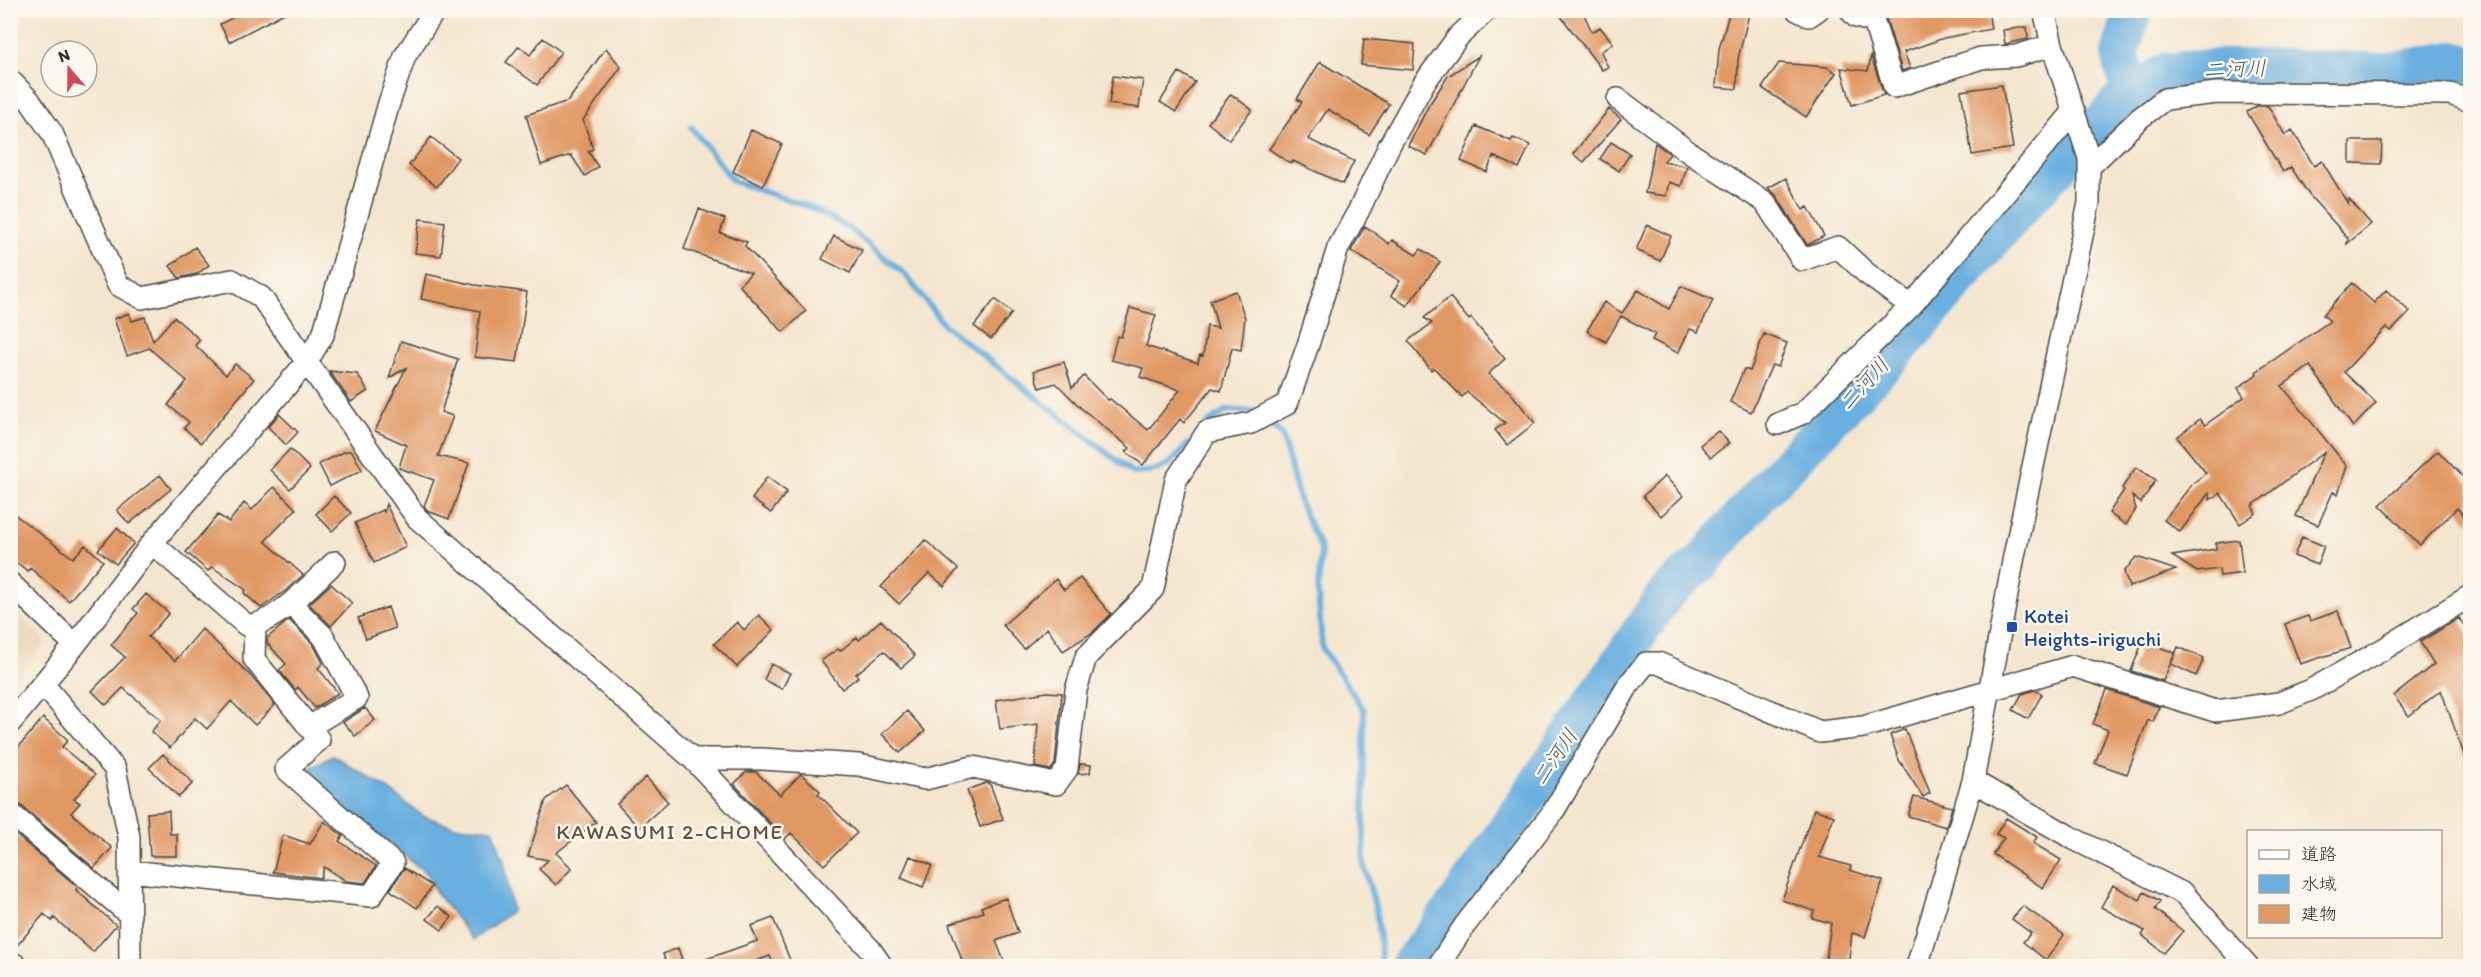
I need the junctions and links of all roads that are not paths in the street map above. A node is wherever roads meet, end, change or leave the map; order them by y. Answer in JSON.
{"nodes":[{"id":1,"x":435,"y":10,"type":"edge"},
{"id":2,"x":1487,"y":10,"type":"edge"},
{"id":3,"x":1797,"y":10,"type":"edge"},
{"id":4,"x":1818,"y":10,"type":"edge"},
{"id":5,"x":1850,"y":10,"type":"edge"},
{"id":6,"x":2044,"y":10,"type":"edge"},
{"id":7,"x":2052,"y":45,"type":"junction"},
{"id":8,"x":10,"y":80,"type":"edge"},
{"id":9,"x":1618,"y":99,"type":"dead end"},
{"id":10,"x":2470,"y":100,"type":"edge"},
{"id":11,"x":2075,"y":116,"type":"junction"},
{"id":12,"x":2090,"y":162,"type":"junction"},
{"id":13,"x":1911,"y":306,"type":"junction"},
{"id":14,"x":306,"y":363,"type":"junction"},
{"id":15,"x":1778,"y":423,"type":"dead end"},
{"id":16,"x":152,"y":543,"type":"junction"},
{"id":17,"x":334,"y":561,"type":"dead end"},
{"id":18,"x":10,"y":584,"type":"edge"},
{"id":19,"x":2470,"y":596,"type":"edge"},
{"id":20,"x":291,"y":604,"type":"junction"},
{"id":21,"x":255,"y":626,"type":"junction"},
{"id":22,"x":75,"y":645,"type":"junction"},
{"id":23,"x":43,"y":684,"type":"junction"},
{"id":24,"x":1990,"y":692,"type":"junction"},
{"id":25,"x":10,"y":723,"type":"edge"},
{"id":26,"x":309,"y":727,"type":"junction"},
{"id":27,"x":693,"y":759,"type":"junction"},
{"id":28,"x":1973,"y":781,"type":"junction"},
{"id":29,"x":10,"y":813,"type":"edge"},
{"id":30,"x":129,"y":871,"type":"junction"},
{"id":31,"x":130,"y":915,"type":"junction"},
{"id":32,"x":10,"y":961,"type":"edge"},
{"id":33,"x":17,"y":966,"type":"edge"},
{"id":34,"x":130,"y":966,"type":"edge"},
{"id":35,"x":882,"y":966,"type":"edge"},
{"id":36,"x":1438,"y":966,"type":"edge"},
{"id":37,"x":1917,"y":966,"type":"edge"},
{"id":38,"x":2248,"y":966,"type":"edge"}],
"edges":[{"from":1,"to":14,"type":"street"},
{"from":2,"to":27,"type":"street"},
{"from":3,"to":4,"type":"street"},
{"from":5,"to":7,"type":"street"},
{"from":6,"to":7,"type":"street"},
{"from":7,"to":11,"type":"street"},
{"from":8,"to":14,"type":"street"},
{"from":9,"to":13,"type":"street"},
{"from":10,"to":12,"type":"street"},
{"from":11,"to":12,"type":"street"},
{"from":11,"to":13,"type":"street"},
{"from":12,"to":24,"type":"street"},
{"from":13,"to":15,"type":"street"},
{"from":14,"to":16,"type":"street"},
{"from":14,"to":27,"type":"street"},
{"from":16,"to":21,"type":"street"},
{"from":16,"to":22,"type":"street"},
{"from":17,"to":20,"type":"street"},
{"from":18,"to":22,"type":"street"},
{"from":19,"to":24,"type":"street"},
{"from":20,"to":21,"type":"street"},
{"from":20,"to":26,"type":"street"},
{"from":21,"to":26,"type":"street"},
{"from":22,"to":23,"type":"street"},
{"from":23,"to":25,"type":"street"},
{"from":23,"to":30,"type":"street"},
{"from":24,"to":28,"type":"street"},
{"from":24,"to":36,"type":"street"},
{"from":26,"to":30,"type":"street"},
{"from":27,"to":35,"type":"street"},
{"from":28,"to":37,"type":"street"},
{"from":28,"to":38,"type":"street"},
{"from":29,"to":31,"type":"street"},
{"from":30,"to":31,"type":"street"},
{"from":31,"to":34,"type":"street"},
{"from":32,"to":33,"type":"street"}]}
